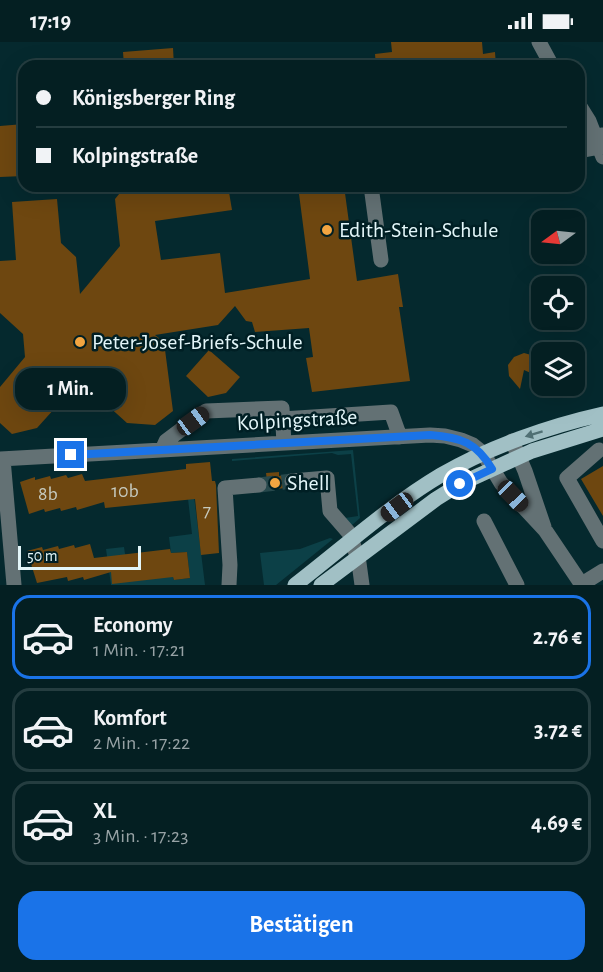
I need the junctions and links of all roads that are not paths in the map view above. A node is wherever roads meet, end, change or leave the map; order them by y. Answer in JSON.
{"nodes":[{"id":1,"x":538,"y":42,"type":"edge"},
{"id":2,"x":548,"y":60,"type":"edge"},
{"id":3,"x":585,"y":115,"type":"edge"},
{"id":4,"x":585,"y":140,"type":"edge"},
{"id":5,"x":600,"y":144,"type":"edge"},
{"id":6,"x":585,"y":149,"type":"edge"},
{"id":7,"x":372,"y":192,"type":"edge"},
{"id":8,"x":381,"y":260,"type":"dead end"},
{"id":9,"x":603,"y":414,"type":"edge"},
{"id":10,"x":282,"y":419,"type":"junction"},
{"id":11,"x":603,"y":429,"type":"edge"},
{"id":12,"x":400,"y":437,"type":"junction"},
{"id":13,"x":512,"y":441,"type":"junction"},
{"id":14,"x":284,"y":443,"type":"junction"},
{"id":15,"x":162,"y":450,"type":"junction"},
{"id":16,"x":599,"y":450,"type":"dead end"},
{"id":17,"x":483,"y":453,"type":"junction"},
{"id":18,"x":519,"y":457,"type":"junction"},
{"id":19,"x":1,"y":459,"type":"edge"},
{"id":20,"x":492,"y":469,"type":"junction"},
{"id":21,"x":292,"y":481,"type":"tunnel mouth"},
{"id":22,"x":259,"y":485,"type":"tunnel mouth"},
{"id":23,"x":484,"y":521,"type":"dead end"},
{"id":24,"x":545,"y":530,"type":"junction"},
{"id":25,"x":352,"y":541,"type":"junction"},
{"id":26,"x":603,"y":541,"type":"edge"},
{"id":27,"x":357,"y":557,"type":"junction"},
{"id":28,"x":315,"y":570,"type":"junction"},
{"id":29,"x":603,"y":571,"type":"edge"},
{"id":30,"x":325,"y":584,"type":"edge"},
{"id":31,"x":582,"y":584,"type":"edge"},
{"id":32,"x":14,"y":585,"type":"edge"},
{"id":33,"x":229,"y":585,"type":"edge"},
{"id":34,"x":295,"y":585,"type":"edge"},
{"id":35,"x":362,"y":585,"type":"edge"},
{"id":36,"x":517,"y":585,"type":"edge"}],
"edges":[{"from":1,"to":2,"type":"street"},
{"from":3,"to":5,"type":"street"},
{"from":4,"to":5,"type":"street"},
{"from":5,"to":6,"type":"street"},
{"from":7,"to":8,"type":"street"},
{"from":9,"to":13,"type":"main road","one_way":true},
{"from":10,"to":12,"type":"street"},
{"from":10,"to":14,"type":"street"},
{"from":10,"to":15,"type":"street"},
{"from":11,"to":18,"type":"main road"},
{"from":12,"to":14,"type":"street","name":"Kolpingstraße"},
{"from":12,"to":17,"type":"street","name":"Kolpingstraße"},
{"from":13,"to":17,"type":"main road"},
{"from":13,"to":18,"type":"street"},
{"from":14,"to":15,"type":"street","name":"Kolpingstraße"},
{"from":15,"to":19,"type":"street","name":"Kolpingstraße"},
{"from":16,"to":26,"type":"street"},
{"from":17,"to":20,"type":"street"},
{"from":17,"to":25,"type":"main road"},
{"from":18,"to":20,"type":"main road"},
{"from":18,"to":24,"type":"street"},
{"from":19,"to":32,"type":"street"},
{"from":20,"to":24,"type":"street"},
{"from":20,"to":27,"type":"main road"},
{"from":21,"to":25,"type":"street"},
{"from":22,"to":33,"type":"street"},
{"from":23,"to":36,"type":"street"},
{"from":24,"to":31,"type":"street"},
{"from":25,"to":27,"type":"street"},
{"from":25,"to":28,"type":"main road"},
{"from":27,"to":30,"type":"main road"},
{"from":27,"to":35,"type":"street"},
{"from":28,"to":30,"type":"street"},
{"from":28,"to":34,"type":"main road"},
{"from":29,"to":31,"type":"street"}]}
